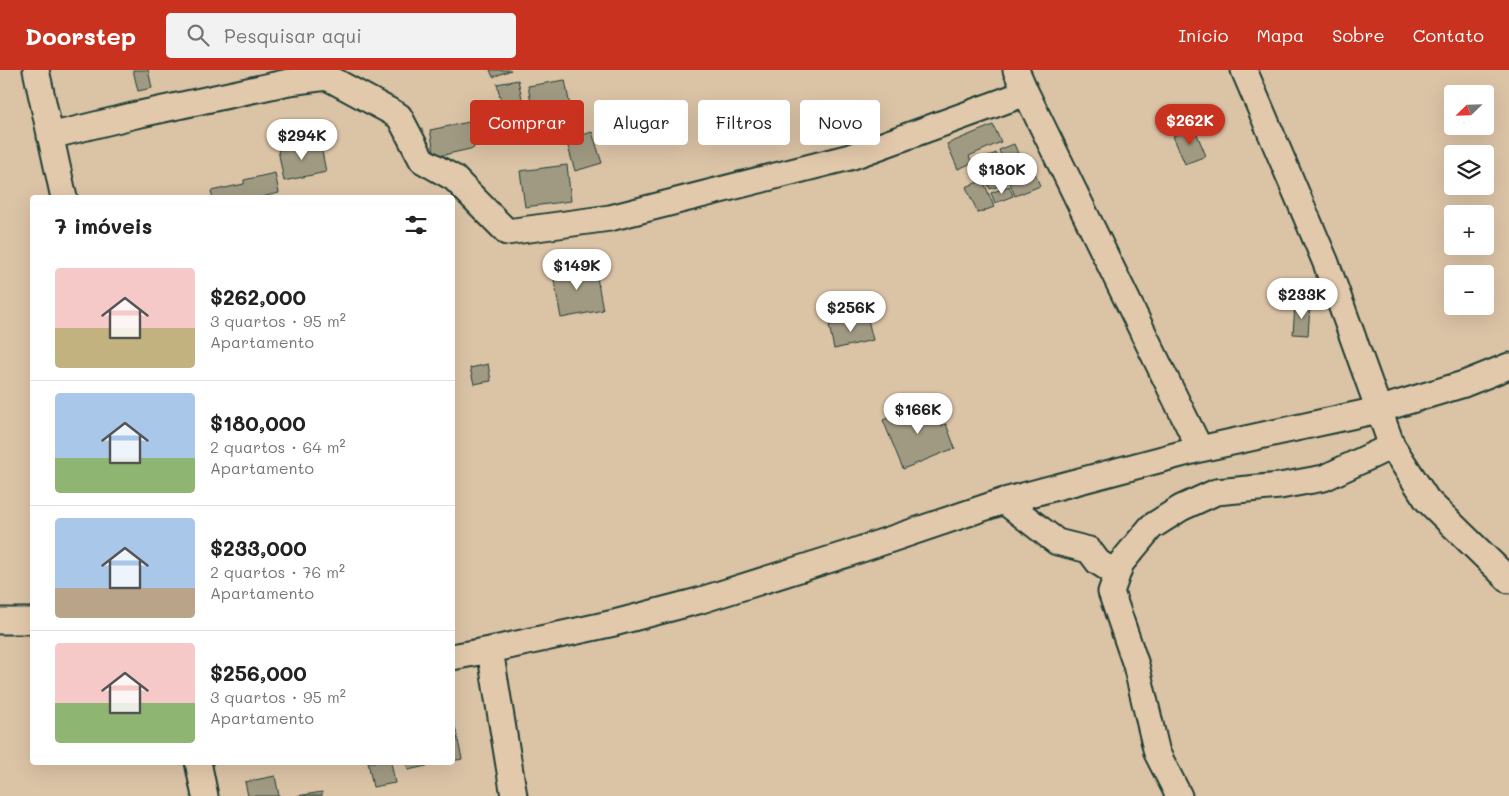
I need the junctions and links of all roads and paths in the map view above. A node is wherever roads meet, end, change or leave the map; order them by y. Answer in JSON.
{"nodes":[{"id":1,"x":36,"y":70,"type":"edge"},
{"id":2,"x":1016,"y":70,"type":"edge"},
{"id":3,"x":1244,"y":70,"type":"edge"},
{"id":4,"x":1026,"y":93,"type":"junction"},
{"id":5,"x":50,"y":136,"type":"junction"},
{"id":6,"x":63,"y":195,"type":"edge"},
{"id":7,"x":1509,"y":366,"type":"edge"},
{"id":8,"x":1378,"y":410,"type":"junction"},
{"id":9,"x":1392,"y":446,"type":"junction"},
{"id":10,"x":1200,"y":449,"type":"junction"},
{"id":11,"x":1004,"y":501,"type":"junction"},
{"id":12,"x":1117,"y":574,"type":"junction"},
{"id":13,"x":1509,"y":580,"type":"edge"},
{"id":14,"x":0,"y":621,"type":"edge"},
{"id":15,"x":30,"y":621,"type":"edge"},
{"id":16,"x":490,"y":650,"type":"junction"},
{"id":17,"x":455,"y":656,"type":"edge"},
{"id":18,"x":199,"y":765,"type":"edge"},
{"id":19,"x":205,"y":796,"type":"edge"},
{"id":20,"x":514,"y":796,"type":"edge"},
{"id":21,"x":1179,"y":796,"type":"edge"}],
"edges":[{"from":1,"to":5,"type":"street"},
{"from":2,"to":4,"type":"street"},
{"from":3,"to":8,"type":"street"},
{"from":4,"to":5,"type":"street"},
{"from":4,"to":10,"type":"street"},
{"from":5,"to":6,"type":"street"},
{"from":7,"to":8,"type":"street"},
{"from":8,"to":9,"type":"street"},
{"from":8,"to":10,"type":"street"},
{"from":9,"to":12,"type":"street"},
{"from":9,"to":13,"type":"street"},
{"from":10,"to":11,"type":"street"},
{"from":11,"to":12,"type":"street"},
{"from":11,"to":16,"type":"street"},
{"from":12,"to":21,"type":"street"},
{"from":14,"to":15,"type":"street"},
{"from":16,"to":17,"type":"street"},
{"from":16,"to":20,"type":"street"},
{"from":18,"to":19,"type":"street"}]}
